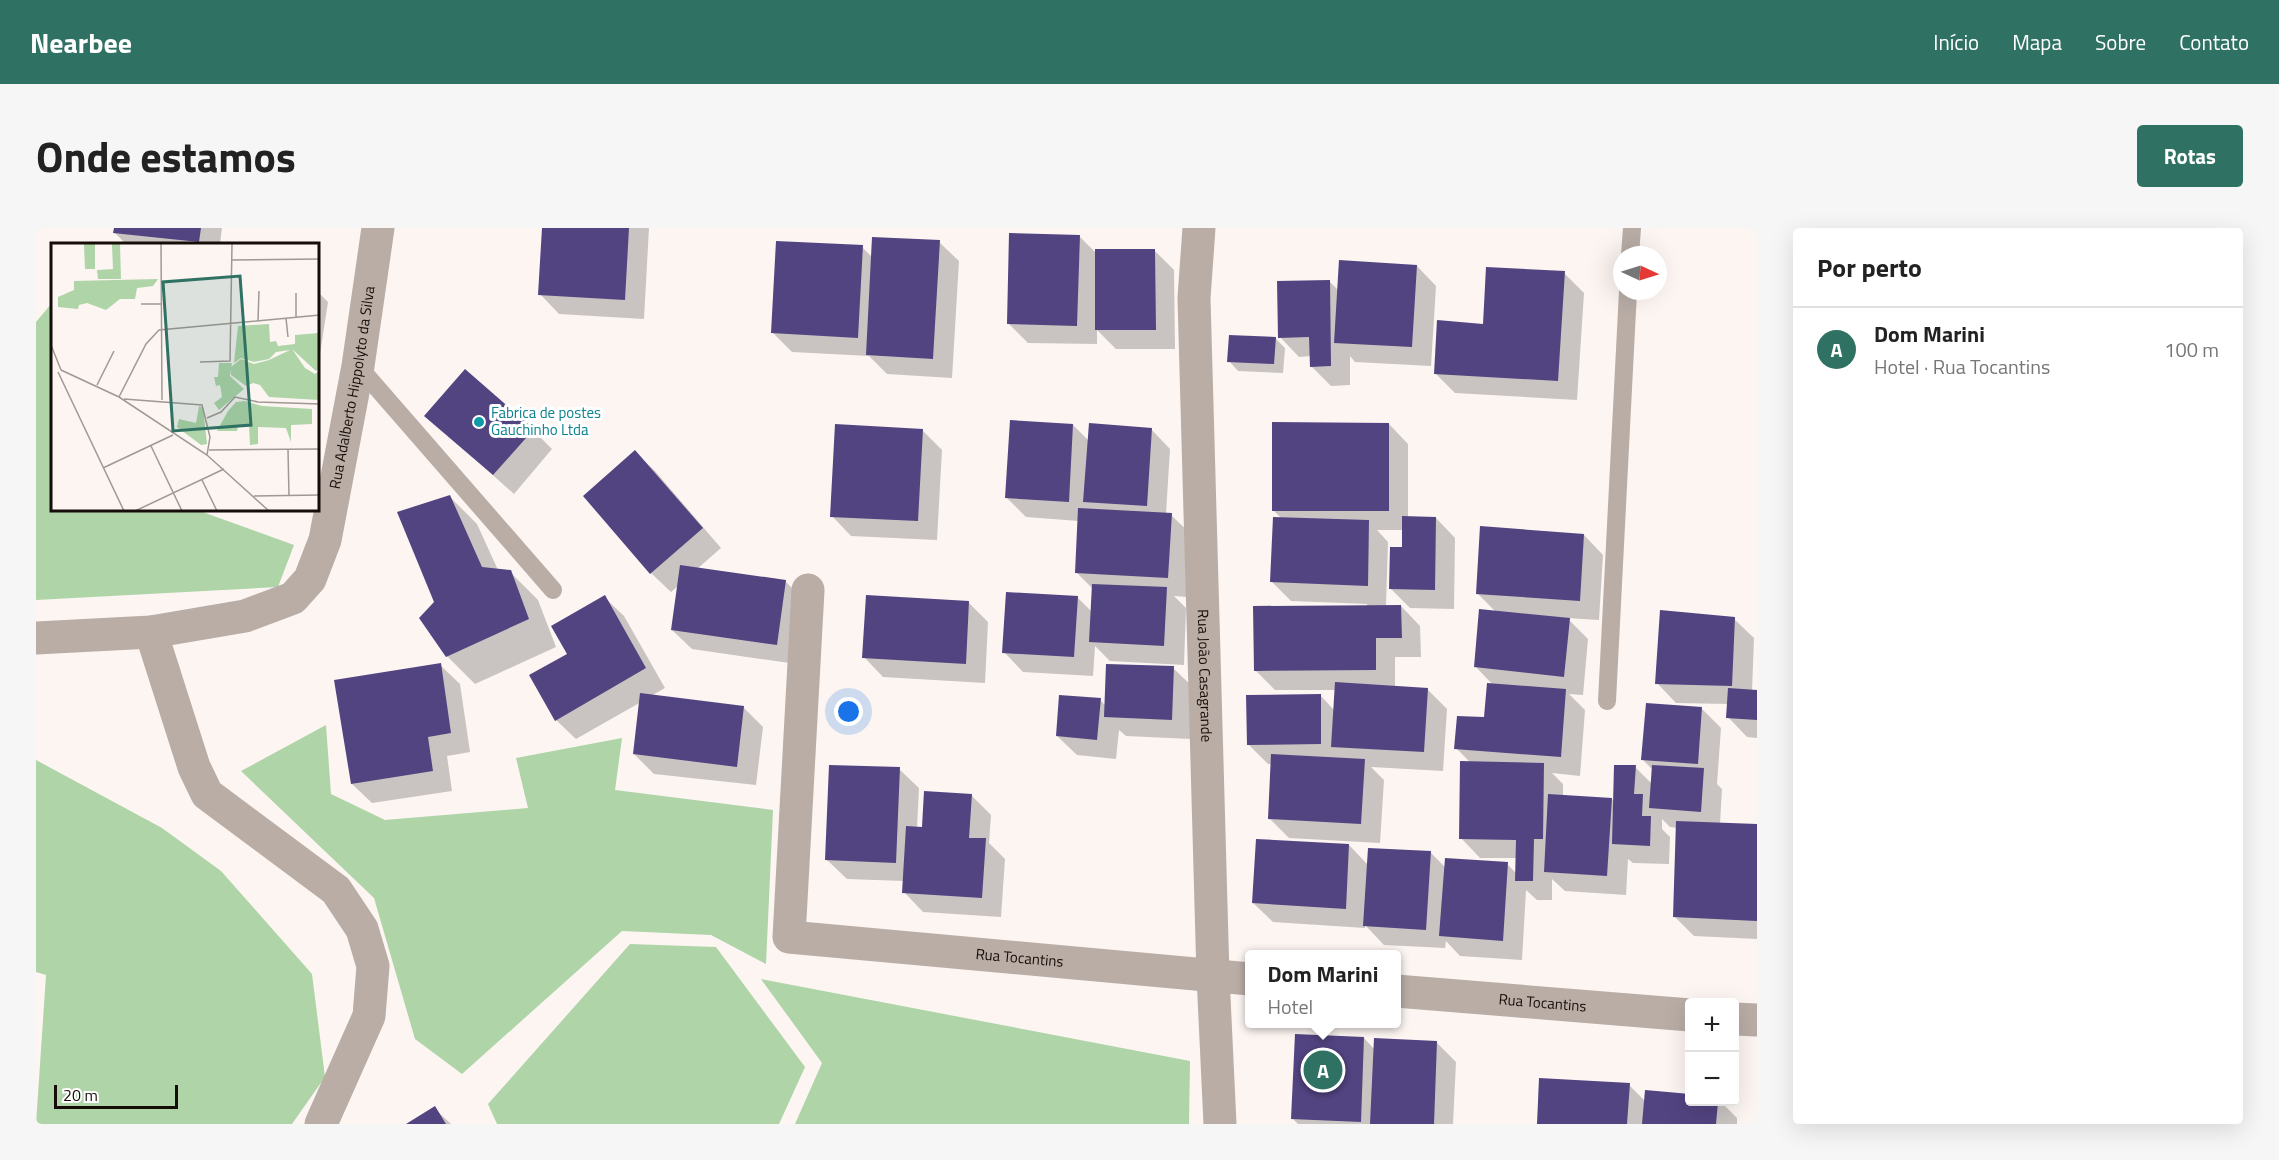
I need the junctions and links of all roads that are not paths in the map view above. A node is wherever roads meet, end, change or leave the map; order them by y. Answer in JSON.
{"nodes":[{"id":1,"x":378,"y":228,"type":"edge"},
{"id":2,"x":1199,"y":228,"type":"edge"},
{"id":3,"x":1632,"y":228,"type":"edge"},
{"id":4,"x":1631,"y":246,"type":"edge"},
{"id":5,"x":1629,"y":300,"type":"edge"},
{"id":6,"x":358,"y":366,"type":"junction"},
{"id":7,"x":553,"y":590,"type":"dead end"},
{"id":8,"x":808,"y":590,"type":"dead end"},
{"id":9,"x":151,"y":632,"type":"junction"},
{"id":10,"x":36,"y":638,"type":"edge"},
{"id":11,"x":1607,"y":701,"type":"dead end"},
{"id":12,"x":1213,"y":976,"type":"junction"},
{"id":13,"x":1245,"y":979,"type":"edge"},
{"id":14,"x":1401,"y":991,"type":"edge"},
{"id":15,"x":1685,"y":1015,"type":"edge"},
{"id":16,"x":1739,"y":1018,"type":"edge"},
{"id":17,"x":1757,"y":1020,"type":"edge"},
{"id":18,"x":321,"y":1124,"type":"edge"},
{"id":19,"x":1220,"y":1124,"type":"edge"}],
"edges":[{"from":1,"to":6,"type":"street","name":"Rua Adalberto Hippolyto da Silva"},
{"from":2,"to":12,"type":"street","name":"Rua João Casagrande"},
{"from":3,"to":4,"type":"lane"},
{"from":5,"to":11,"type":"lane"},
{"from":6,"to":7,"type":"lane"},
{"from":6,"to":9,"type":"street","name":"Rua Adalberto Hippolyto da Silva"},
{"from":8,"to":12,"type":"street","name":"Rua Tocantins"},
{"from":9,"to":10,"type":"street","name":"Rua Adalberto Hippolyto da Silva"},
{"from":9,"to":18,"type":"street"},
{"from":12,"to":13,"type":"street","name":"Rua Tocantins"},
{"from":12,"to":19,"type":"street","name":"Rua João Casagrande"},
{"from":14,"to":15,"type":"street","name":"Rua Tocantins"},
{"from":16,"to":17,"type":"street"}]}
